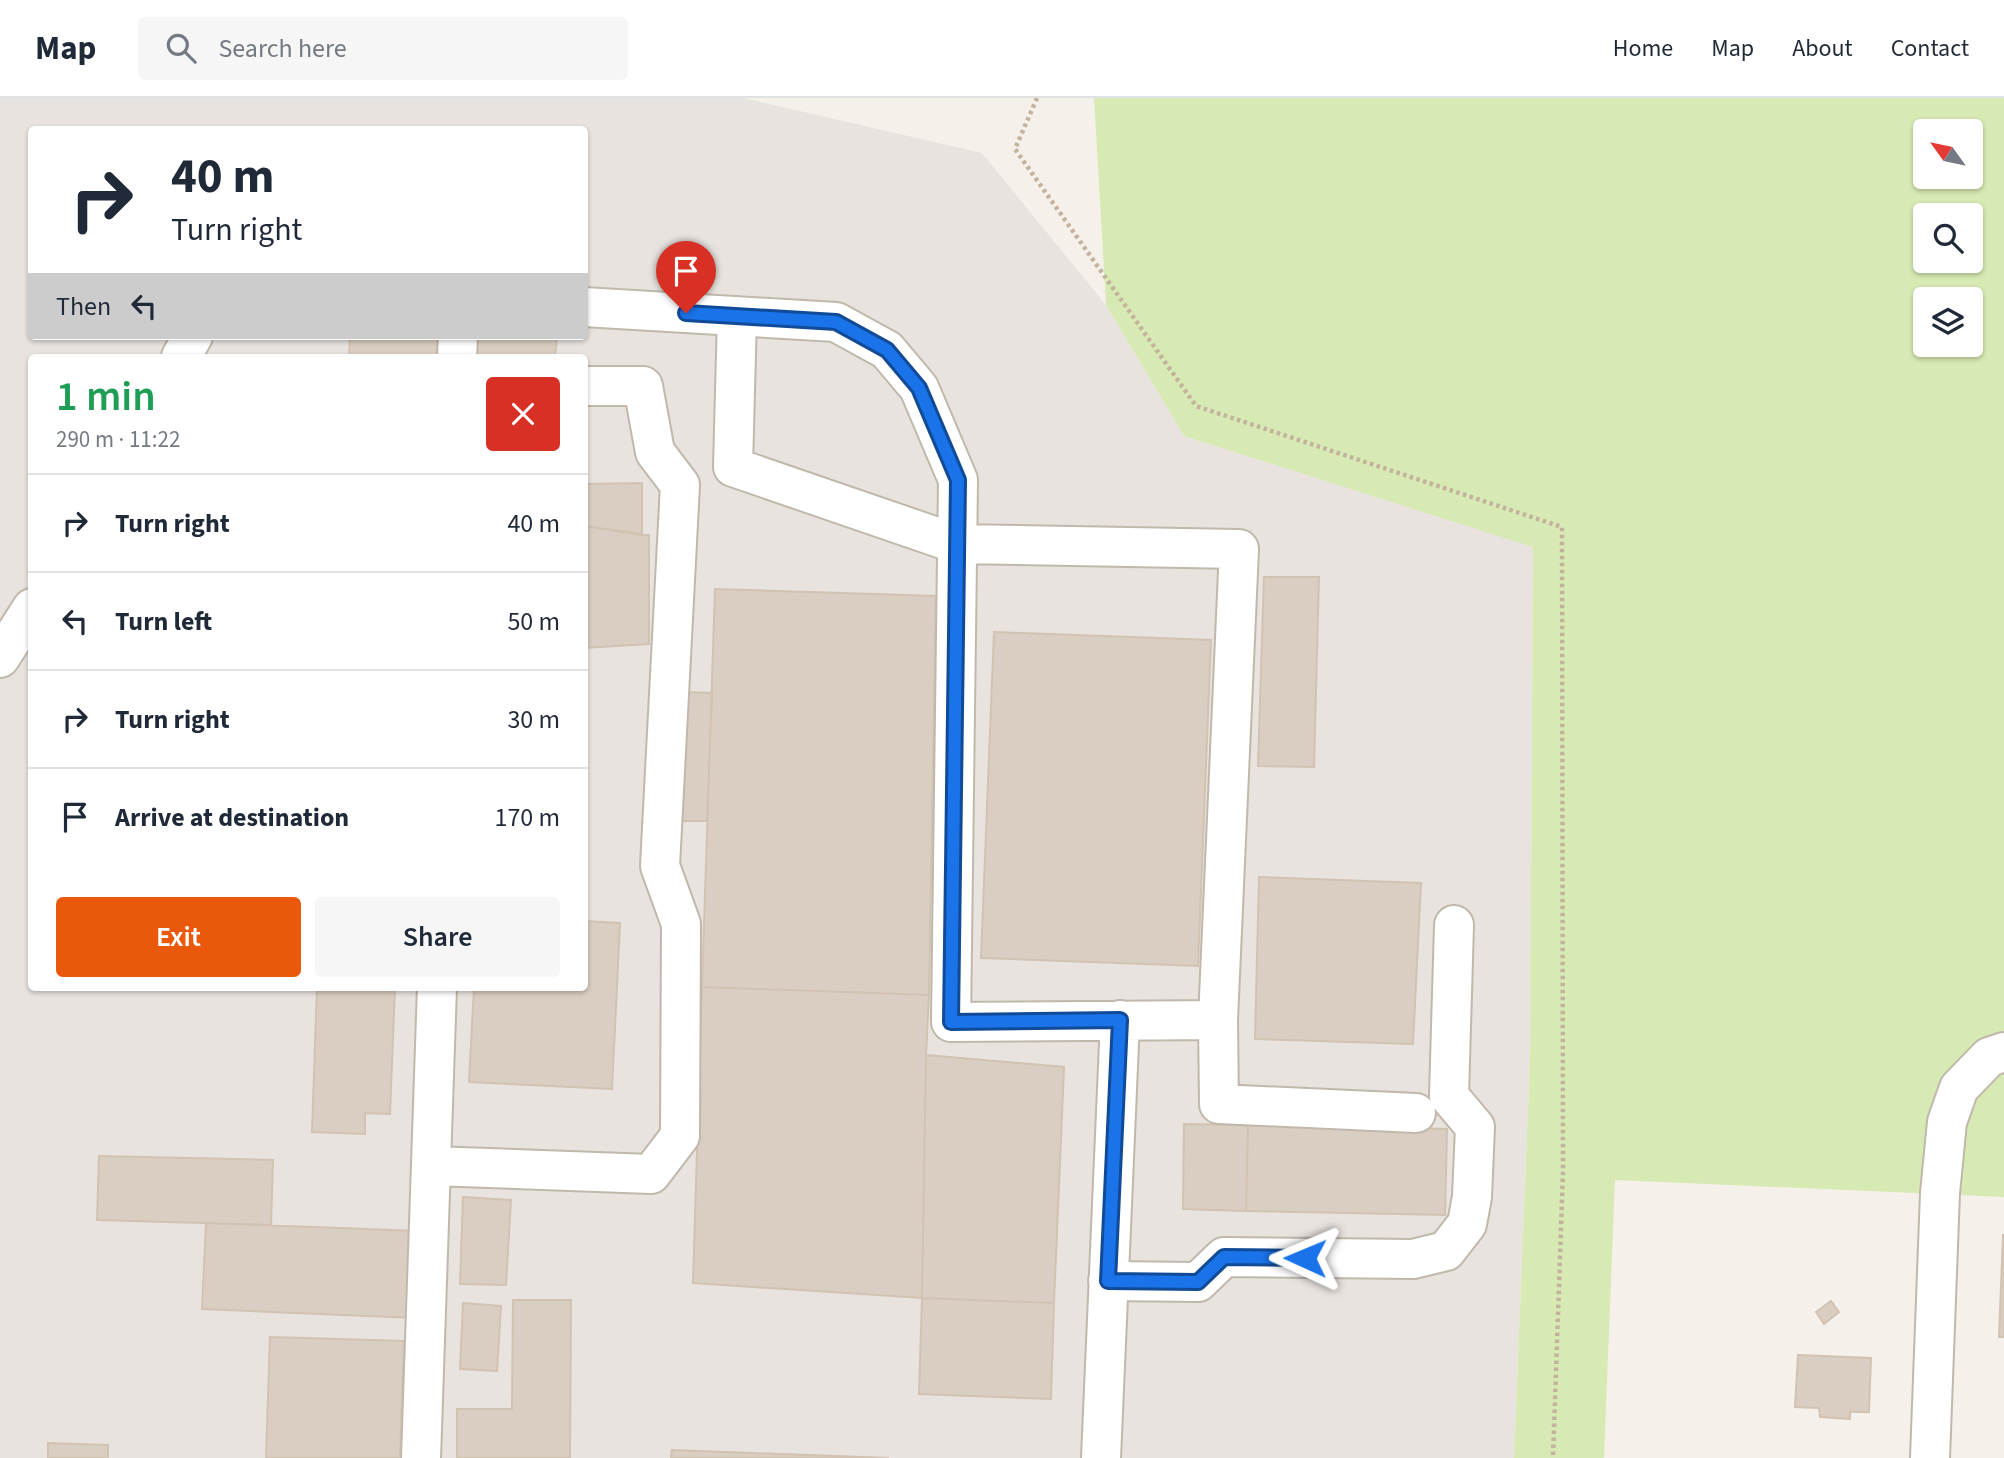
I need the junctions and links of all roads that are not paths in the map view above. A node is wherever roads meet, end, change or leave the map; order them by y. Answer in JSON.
{"nodes":[{"id":1,"x":588,"y":307,"type":"edge"},
{"id":2,"x":737,"y":316,"type":"junction"},
{"id":3,"x":588,"y":386,"type":"edge"},
{"id":4,"x":957,"y":544,"type":"junction"},
{"id":5,"x":28,"y":614,"type":"edge"},
{"id":6,"x":0,"y":658,"type":"edge"},
{"id":7,"x":1454,"y":925,"type":"dead end"},
{"id":8,"x":436,"y":991,"type":"edge"},
{"id":9,"x":1120,"y":1020,"type":"junction"},
{"id":10,"x":1218,"y":1020,"type":"junction"},
{"id":11,"x":2004,"y":1052,"type":"edge"},
{"id":12,"x":1416,"y":1112,"type":"dead end"},
{"id":13,"x":432,"y":1166,"type":"junction"},
{"id":14,"x":1108,"y":1281,"type":"junction"},
{"id":15,"x":421,"y":1458,"type":"edge"},
{"id":16,"x":1101,"y":1458,"type":"edge"},
{"id":17,"x":1930,"y":1458,"type":"edge"}],
"edges":[{"from":1,"to":2,"type":"lane"},
{"from":2,"to":4,"type":"lane"},
{"from":2,"to":4,"type":"lane"},
{"from":3,"to":13,"type":"lane"},
{"from":4,"to":9,"type":"lane"},
{"from":4,"to":10,"type":"lane"},
{"from":5,"to":6,"type":"lane"},
{"from":7,"to":14,"type":"lane"},
{"from":8,"to":13,"type":"lane"},
{"from":9,"to":10,"type":"lane"},
{"from":9,"to":14,"type":"lane"},
{"from":10,"to":12,"type":"lane"},
{"from":11,"to":17,"type":"lane"},
{"from":13,"to":15,"type":"lane"},
{"from":14,"to":16,"type":"lane"}]}
